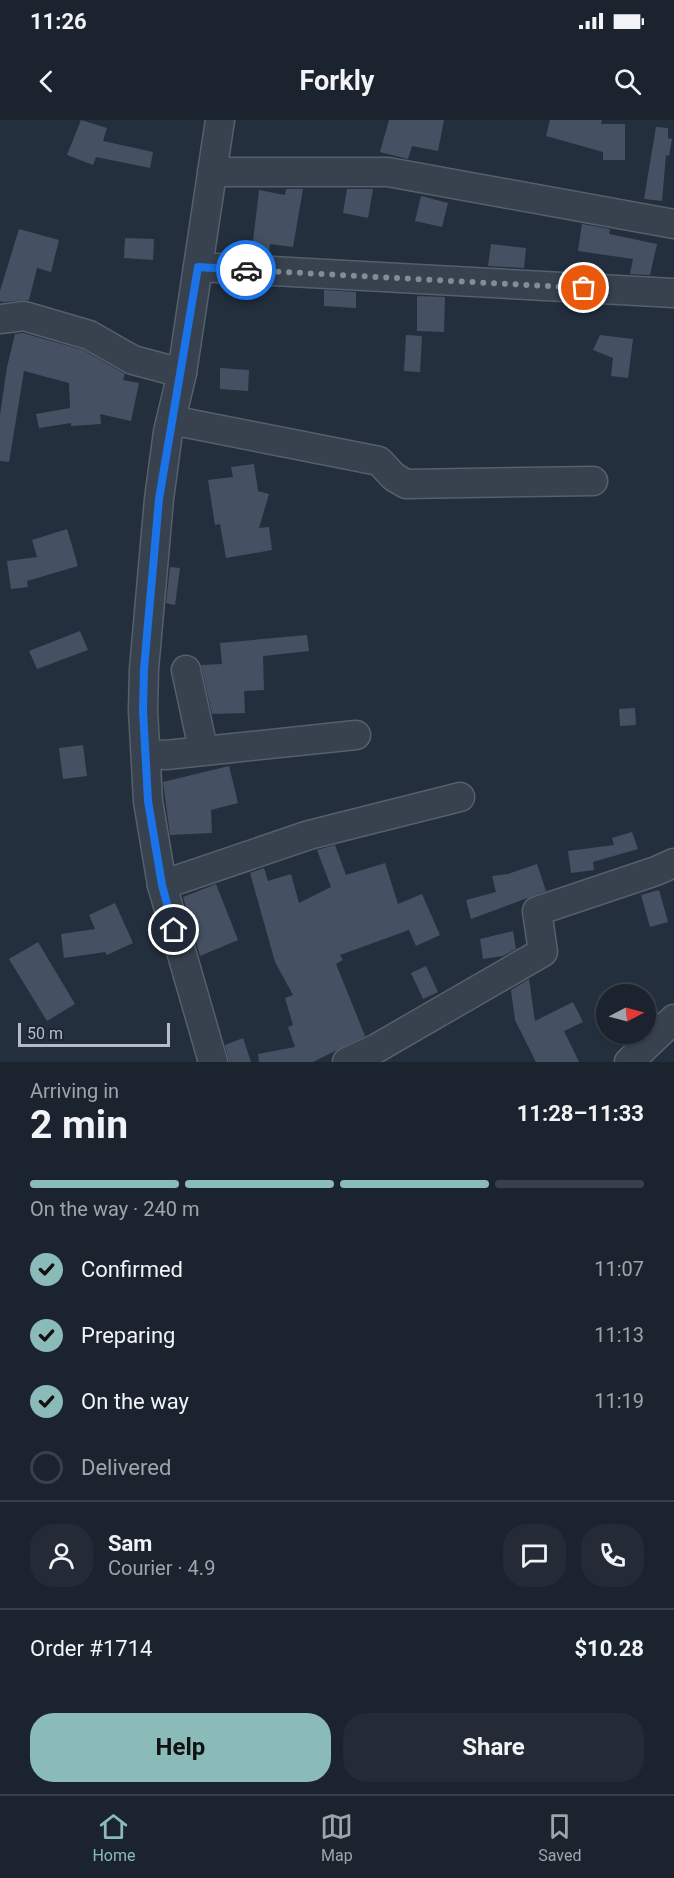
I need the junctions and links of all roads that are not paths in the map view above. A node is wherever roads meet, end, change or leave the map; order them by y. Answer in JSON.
{"nodes":[{"id":1,"x":220,"y":120,"type":"edge"},
{"id":2,"x":212,"y":172,"type":"junction"},
{"id":3,"x":674,"y":224,"type":"edge"},
{"id":4,"x":198,"y":267,"type":"junction"},
{"id":5,"x":674,"y":292,"type":"edge"},
{"id":6,"x":0,"y":319,"type":"edge"},
{"id":7,"x":182,"y":373,"type":"junction"},
{"id":8,"x":171,"y":420,"type":"junction"},
{"id":9,"x":593,"y":481,"type":"dead end"},
{"id":10,"x":186,"y":670,"type":"dead end"},
{"id":11,"x":356,"y":735,"type":"dead end"},
{"id":12,"x":203,"y":749,"type":"junction"},
{"id":13,"x":146,"y":754,"type":"junction"},
{"id":14,"x":460,"y":797,"type":"dead end"},
{"id":15,"x":674,"y":863,"type":"edge"},
{"id":16,"x":162,"y":885,"type":"junction"},
{"id":17,"x":674,"y":1019,"type":"edge"},
{"id":18,"x":213,"y":1062,"type":"edge"},
{"id":19,"x":347,"y":1062,"type":"edge"},
{"id":20,"x":629,"y":1062,"type":"edge"}],
"edges":[{"from":1,"to":2,"type":"street"},
{"from":2,"to":3,"type":"street"},
{"from":2,"to":4,"type":"street"},
{"from":4,"to":5,"type":"street"},
{"from":4,"to":7,"type":"street"},
{"from":6,"to":7,"type":"street"},
{"from":7,"to":8,"type":"street"},
{"from":8,"to":9,"type":"street"},
{"from":8,"to":13,"type":"street"},
{"from":10,"to":12,"type":"street"},
{"from":11,"to":12,"type":"street"},
{"from":12,"to":13,"type":"street"},
{"from":13,"to":16,"type":"street"},
{"from":14,"to":16,"type":"street"},
{"from":15,"to":19,"type":"street"},
{"from":16,"to":18,"type":"street"},
{"from":17,"to":20,"type":"street"}]}
